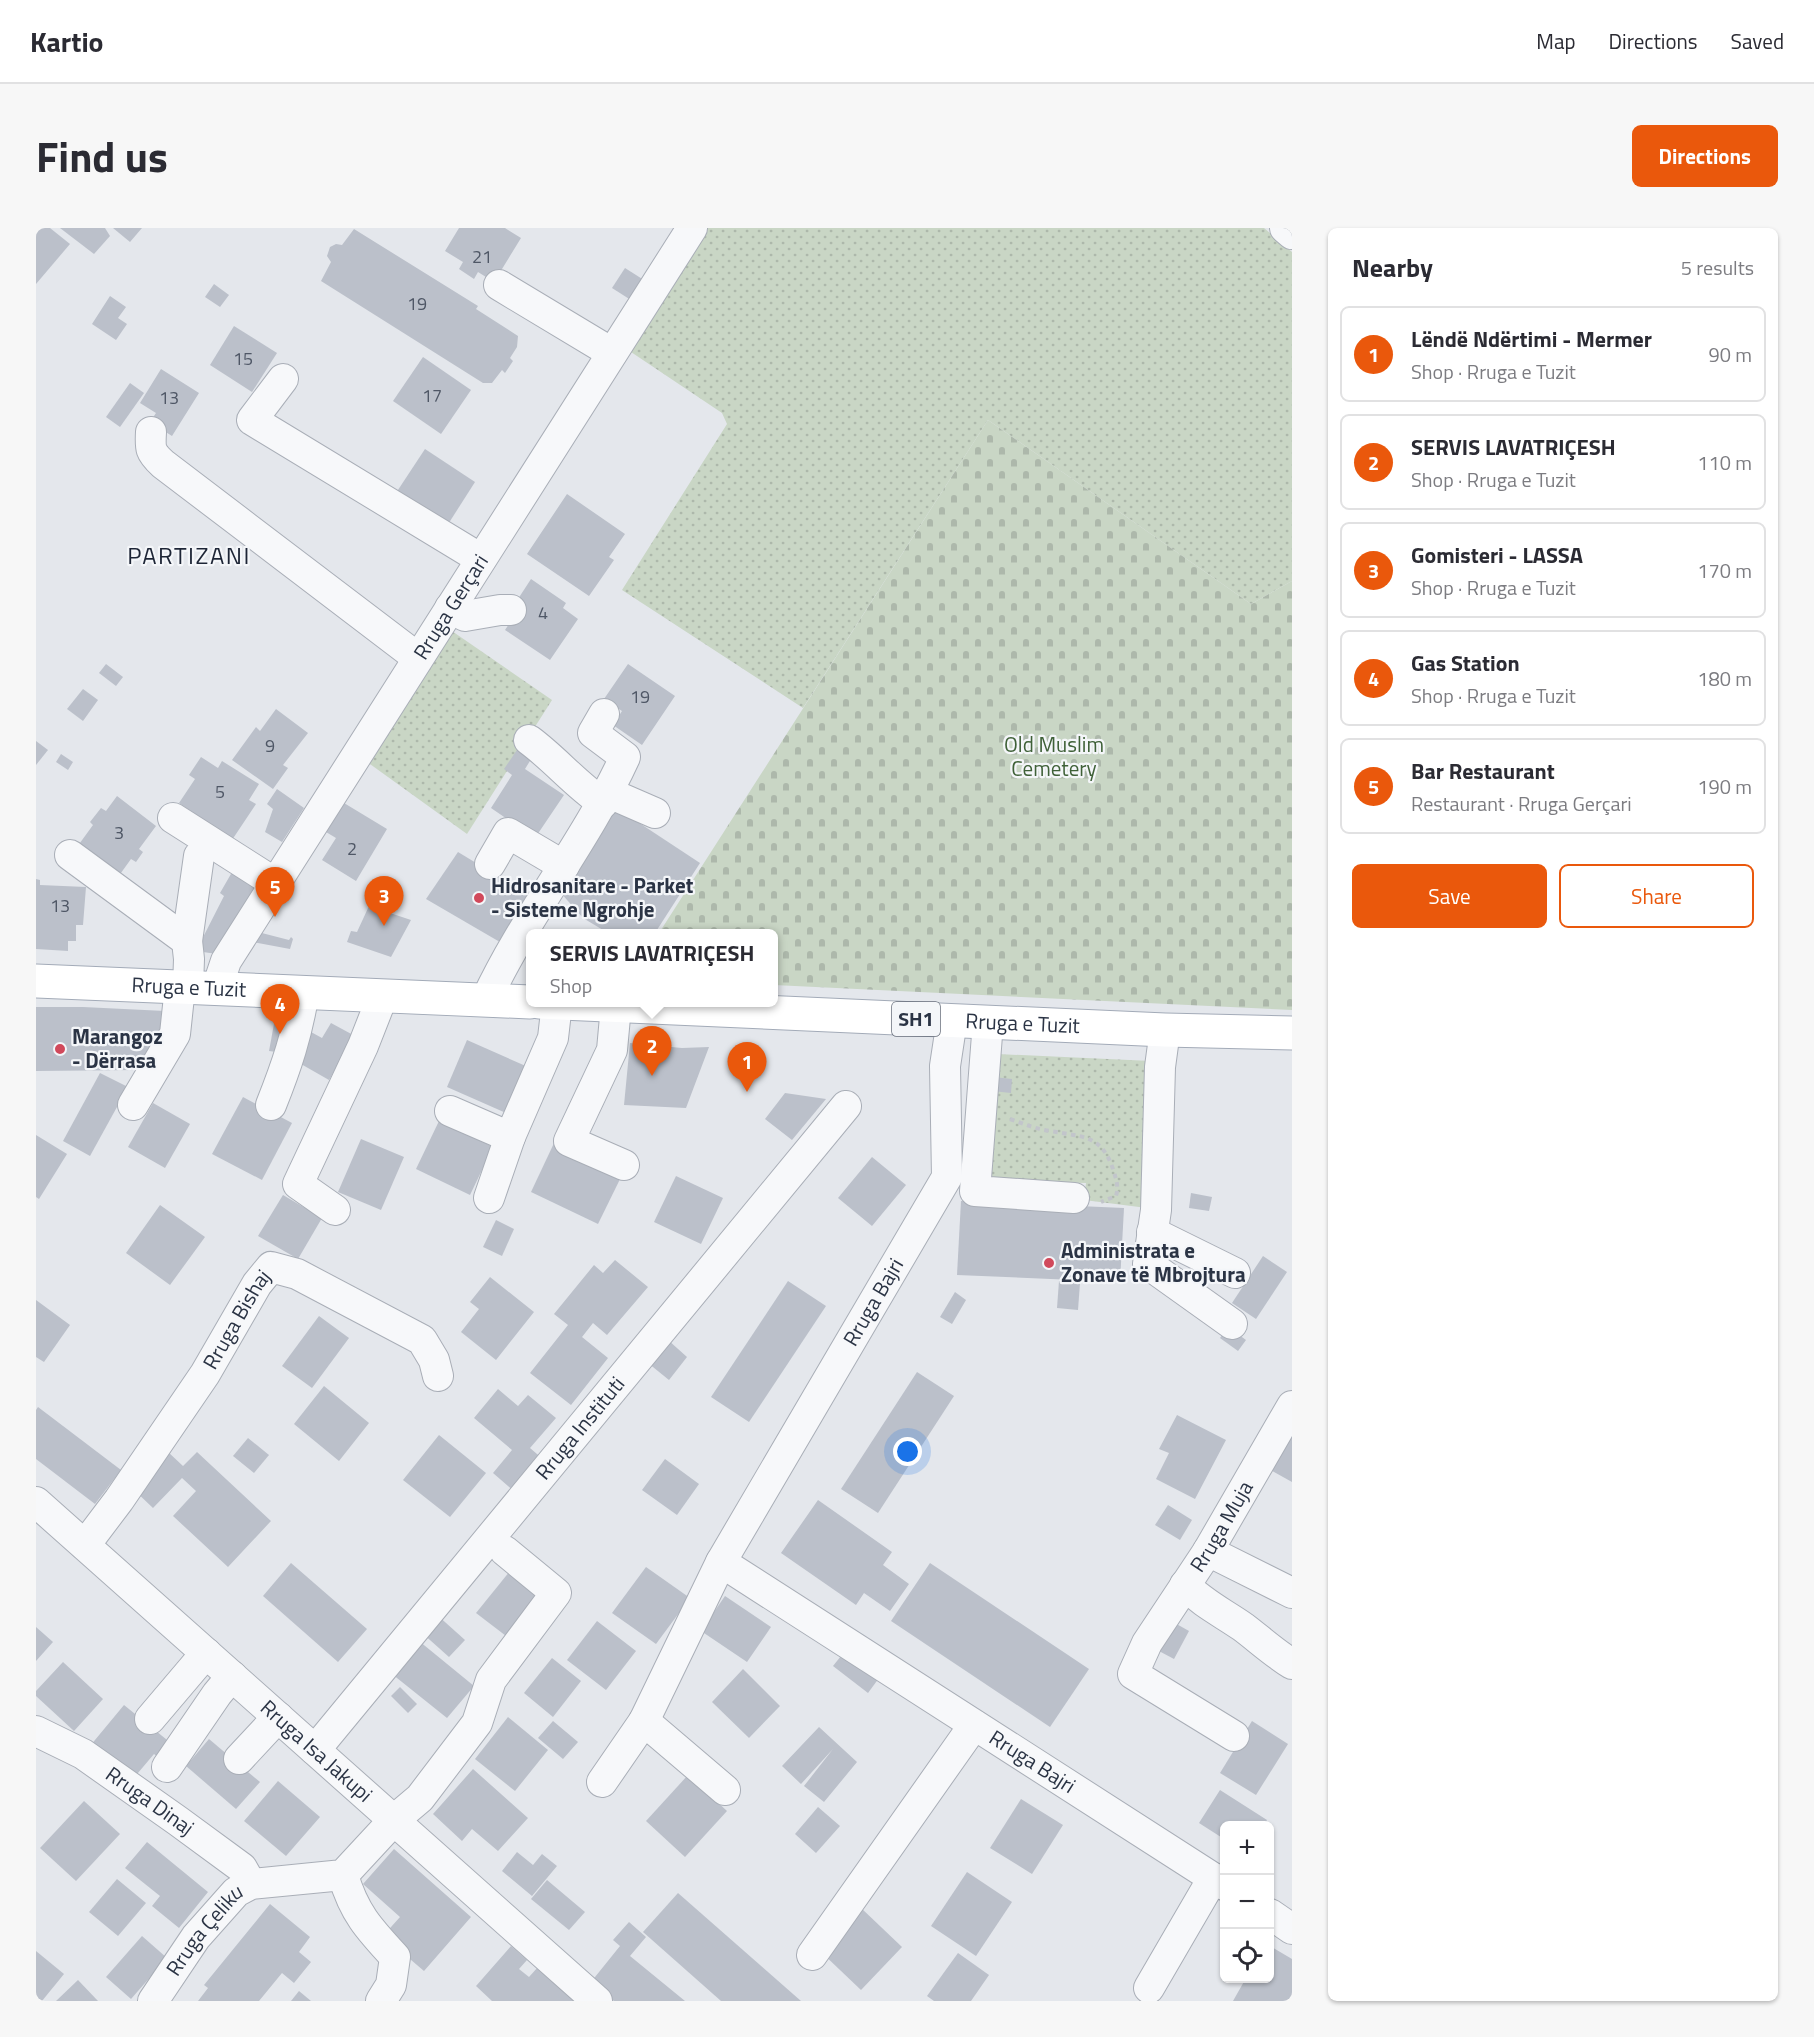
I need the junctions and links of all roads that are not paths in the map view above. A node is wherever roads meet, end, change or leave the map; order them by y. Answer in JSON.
{"nodes":[{"id":1,"x":692,"y":228,"type":"edge"},
{"id":2,"x":1285,"y":228,"type":"edge"},
{"id":3,"x":1292,"y":234,"type":"edge"},
{"id":4,"x":499,"y":285,"type":"dead end"},
{"id":5,"x":612,"y":353,"type":"junction"},
{"id":6,"x":283,"y":379,"type":"dead end"},
{"id":7,"x":152,"y":432,"type":"dead end"},
{"id":8,"x":481,"y":559,"type":"junction"},
{"id":9,"x":450,"y":608,"type":"junction"},
{"id":10,"x":512,"y":610,"type":"dead end"},
{"id":11,"x":418,"y":658,"type":"junction"},
{"id":12,"x":604,"y":714,"type":"dead end"},
{"id":13,"x":529,"y":740,"type":"dead end"},
{"id":14,"x":606,"y":798,"type":"junction"},
{"id":15,"x":655,"y":813,"type":"dead end"},
{"id":16,"x":173,"y":818,"type":"dead end"},
{"id":17,"x":70,"y":855,"type":"dead end"},
{"id":18,"x":199,"y":856,"type":"dead end"},
{"id":19,"x":490,"y":864,"type":"dead end"},
{"id":20,"x":564,"y":866,"type":"junction"},
{"id":21,"x":275,"y":883,"type":"junction"},
{"id":22,"x":187,"y":940,"type":"junction"},
{"id":23,"x":36,"y":981,"type":"edge"},
{"id":24,"x":195,"y":987,"type":"junction"},
{"id":25,"x":304,"y":992,"type":"junction"},
{"id":26,"x":383,"y":996,"type":"junction"},
{"id":27,"x":486,"y":1000,"type":"junction"},
{"id":28,"x":526,"y":1002,"type":"edge"},
{"id":29,"x":557,"y":1007,"type":"edge"},
{"id":30,"x":616,"y":1007,"type":"edge"},
{"id":31,"x":640,"y":1007,"type":"edge"},
{"id":32,"x":952,"y":1020,"type":"junction"},
{"id":33,"x":988,"y":1022,"type":"junction"},
{"id":34,"x":1165,"y":1030,"type":"junction"},
{"id":35,"x":1292,"y":1033,"type":"edge"},
{"id":36,"x":134,"y":1105,"type":"dead end"},
{"id":37,"x":271,"y":1105,"type":"dead end"},
{"id":38,"x":846,"y":1106,"type":"dead end"},
{"id":39,"x":450,"y":1112,"type":"dead end"},
{"id":40,"x":510,"y":1137,"type":"junction"},
{"id":41,"x":624,"y":1165,"type":"dead end"},
{"id":42,"x":489,"y":1198,"type":"dead end"},
{"id":43,"x":1074,"y":1198,"type":"road end"},
{"id":44,"x":335,"y":1210,"type":"dead end"},
{"id":45,"x":1152,"y":1232,"type":"junction"},
{"id":46,"x":1235,"y":1273,"type":"dead end"},
{"id":47,"x":1232,"y":1324,"type":"dead end"},
{"id":48,"x":438,"y":1376,"type":"dead end"},
{"id":49,"x":1292,"y":1406,"type":"edge"},
{"id":50,"x":36,"y":1502,"type":"edge"},
{"id":51,"x":85,"y":1545,"type":"junction"},
{"id":52,"x":505,"y":1551,"type":"dead end"},
{"id":53,"x":1208,"y":1551,"type":"junction"},
{"id":54,"x":721,"y":1562,"type":"junction"},
{"id":55,"x":1185,"y":1585,"type":"junction"},
{"id":56,"x":1292,"y":1593,"type":"edge"},
{"id":57,"x":206,"y":1653,"type":"junction"},
{"id":58,"x":1292,"y":1664,"type":"edge"},
{"id":59,"x":232,"y":1676,"type":"junction"},
{"id":60,"x":278,"y":1717,"type":"junction"},
{"id":61,"x":150,"y":1719,"type":"dead end"},
{"id":62,"x":644,"y":1721,"type":"junction"},
{"id":63,"x":974,"y":1725,"type":"junction"},
{"id":64,"x":36,"y":1731,"type":"edge"},
{"id":65,"x":1234,"y":1736,"type":"dead end"},
{"id":66,"x":315,"y":1750,"type":"junction"},
{"id":67,"x":239,"y":1760,"type":"dead end"},
{"id":68,"x":167,"y":1767,"type":"dead end"},
{"id":69,"x":602,"y":1782,"type":"dead end"},
{"id":70,"x":725,"y":1790,"type":"dead end"},
{"id":71,"x":394,"y":1820,"type":"junction"},
{"id":72,"x":344,"y":1875,"type":"junction"},
{"id":73,"x":1219,"y":1881,"type":"edge"},
{"id":74,"x":251,"y":1884,"type":"junction"},
{"id":75,"x":1274,"y":1917,"type":"edge"},
{"id":76,"x":1292,"y":1929,"type":"edge"},
{"id":77,"x":812,"y":1954,"type":"dead end"},
{"id":78,"x":1149,"y":1988,"type":"dead end"},
{"id":79,"x":153,"y":2001,"type":"edge"},
{"id":80,"x":381,"y":2001,"type":"edge"},
{"id":81,"x":597,"y":2001,"type":"edge"}],
"edges":[{"from":1,"to":5,"type":"street","name":"Rruga Gerçari"},
{"from":2,"to":3,"type":"street"},
{"from":4,"to":5,"type":"street"},
{"from":5,"to":8,"type":"street","name":"Rruga Gerçari"},
{"from":6,"to":8,"type":"street"},
{"from":7,"to":11,"type":"street"},
{"from":8,"to":9,"type":"street","name":"Rruga Gerçari"},
{"from":9,"to":10,"type":"street"},
{"from":9,"to":11,"type":"street","name":"Rruga Gerçari"},
{"from":11,"to":21,"type":"street","name":"Rruga Gerçari"},
{"from":12,"to":14,"type":"street"},
{"from":13,"to":14,"type":"street"},
{"from":14,"to":15,"type":"street"},
{"from":14,"to":20,"type":"street"},
{"from":16,"to":21,"type":"street"},
{"from":17,"to":22,"type":"street"},
{"from":18,"to":22,"type":"street"},
{"from":19,"to":20,"type":"street"},
{"from":20,"to":27,"type":"street"},
{"from":21,"to":24,"type":"street","name":"Rruga Gerçari"},
{"from":22,"to":24,"type":"street"},
{"from":23,"to":24,"type":"main road","name":"Rruga e Tuzit"},
{"from":24,"to":25,"type":"main road","name":"Rruga e Tuzit"},
{"from":24,"to":36,"type":"street"},
{"from":25,"to":26,"type":"main road","name":"Rruga e Tuzit"},
{"from":25,"to":37,"type":"street"},
{"from":26,"to":27,"type":"main road","name":"Rruga e Tuzit"},
{"from":26,"to":44,"type":"street"},
{"from":27,"to":28,"type":"main road","name":"Rruga e Tuzit"},
{"from":29,"to":40,"type":"street"},
{"from":30,"to":41,"type":"street"},
{"from":31,"to":32,"type":"main road","name":"Rruga e Tuzit","number":"SH1"},
{"from":32,"to":33,"type":"main road","name":"Rruga e Tuzit","number":"SH1"},
{"from":32,"to":54,"type":"street","name":"Rruga Bajri"},
{"from":33,"to":34,"type":"main road","name":"Rruga e Tuzit","number":"SH1"},
{"from":33,"to":43,"type":"street"},
{"from":34,"to":35,"type":"main road","name":"Rruga e Tuzit","number":"SH1"},
{"from":34,"to":45,"type":"street"},
{"from":38,"to":66,"type":"street","name":"Rruga Instituti"},
{"from":39,"to":40,"type":"street"},
{"from":40,"to":42,"type":"street"},
{"from":45,"to":46,"type":"street"},
{"from":45,"to":47,"type":"street"},
{"from":48,"to":51,"type":"street","name":"Rruga Bishaj"},
{"from":49,"to":53,"type":"street","name":"Rruga Muja"},
{"from":50,"to":51,"type":"street","name":"Rruga Isa Jakupi"},
{"from":51,"to":57,"type":"street","name":"Rruga Isa Jakupi"},
{"from":52,"to":71,"type":"street"},
{"from":53,"to":55,"type":"street","name":"Rruga Muja"},
{"from":53,"to":56,"type":"street"},
{"from":54,"to":62,"type":"street","name":"Rruga Bajri"},
{"from":54,"to":63,"type":"street","name":"Rruga Bajri"},
{"from":55,"to":58,"type":"street"},
{"from":55,"to":65,"type":"street","name":"Rruga Muja"},
{"from":57,"to":59,"type":"street","name":"Rruga Isa Jakupi"},
{"from":57,"to":61,"type":"street"},
{"from":59,"to":60,"type":"street","name":"Rruga Isa Jakupi"},
{"from":59,"to":68,"type":"street"},
{"from":60,"to":66,"type":"street","name":"Rruga Isa Jakupi"},
{"from":60,"to":67,"type":"street"},
{"from":62,"to":69,"type":"street","name":"Rruga Bajri"},
{"from":62,"to":70,"type":"street"},
{"from":63,"to":73,"type":"street","name":"Rruga Bajri"},
{"from":63,"to":77,"type":"street"},
{"from":64,"to":74,"type":"street","name":"Rruga Dinaj"},
{"from":66,"to":71,"type":"street","name":"Rruga Isa Jakupi"},
{"from":71,"to":72,"type":"street"},
{"from":71,"to":81,"type":"street","name":"Rruga Isa Jakupi"},
{"from":72,"to":74,"type":"street","name":"Rruga Çeliku"},
{"from":72,"to":80,"type":"street"},
{"from":73,"to":78,"type":"street"},
{"from":74,"to":79,"type":"street","name":"Rruga Çeliku"},
{"from":75,"to":76,"type":"street"}]}
